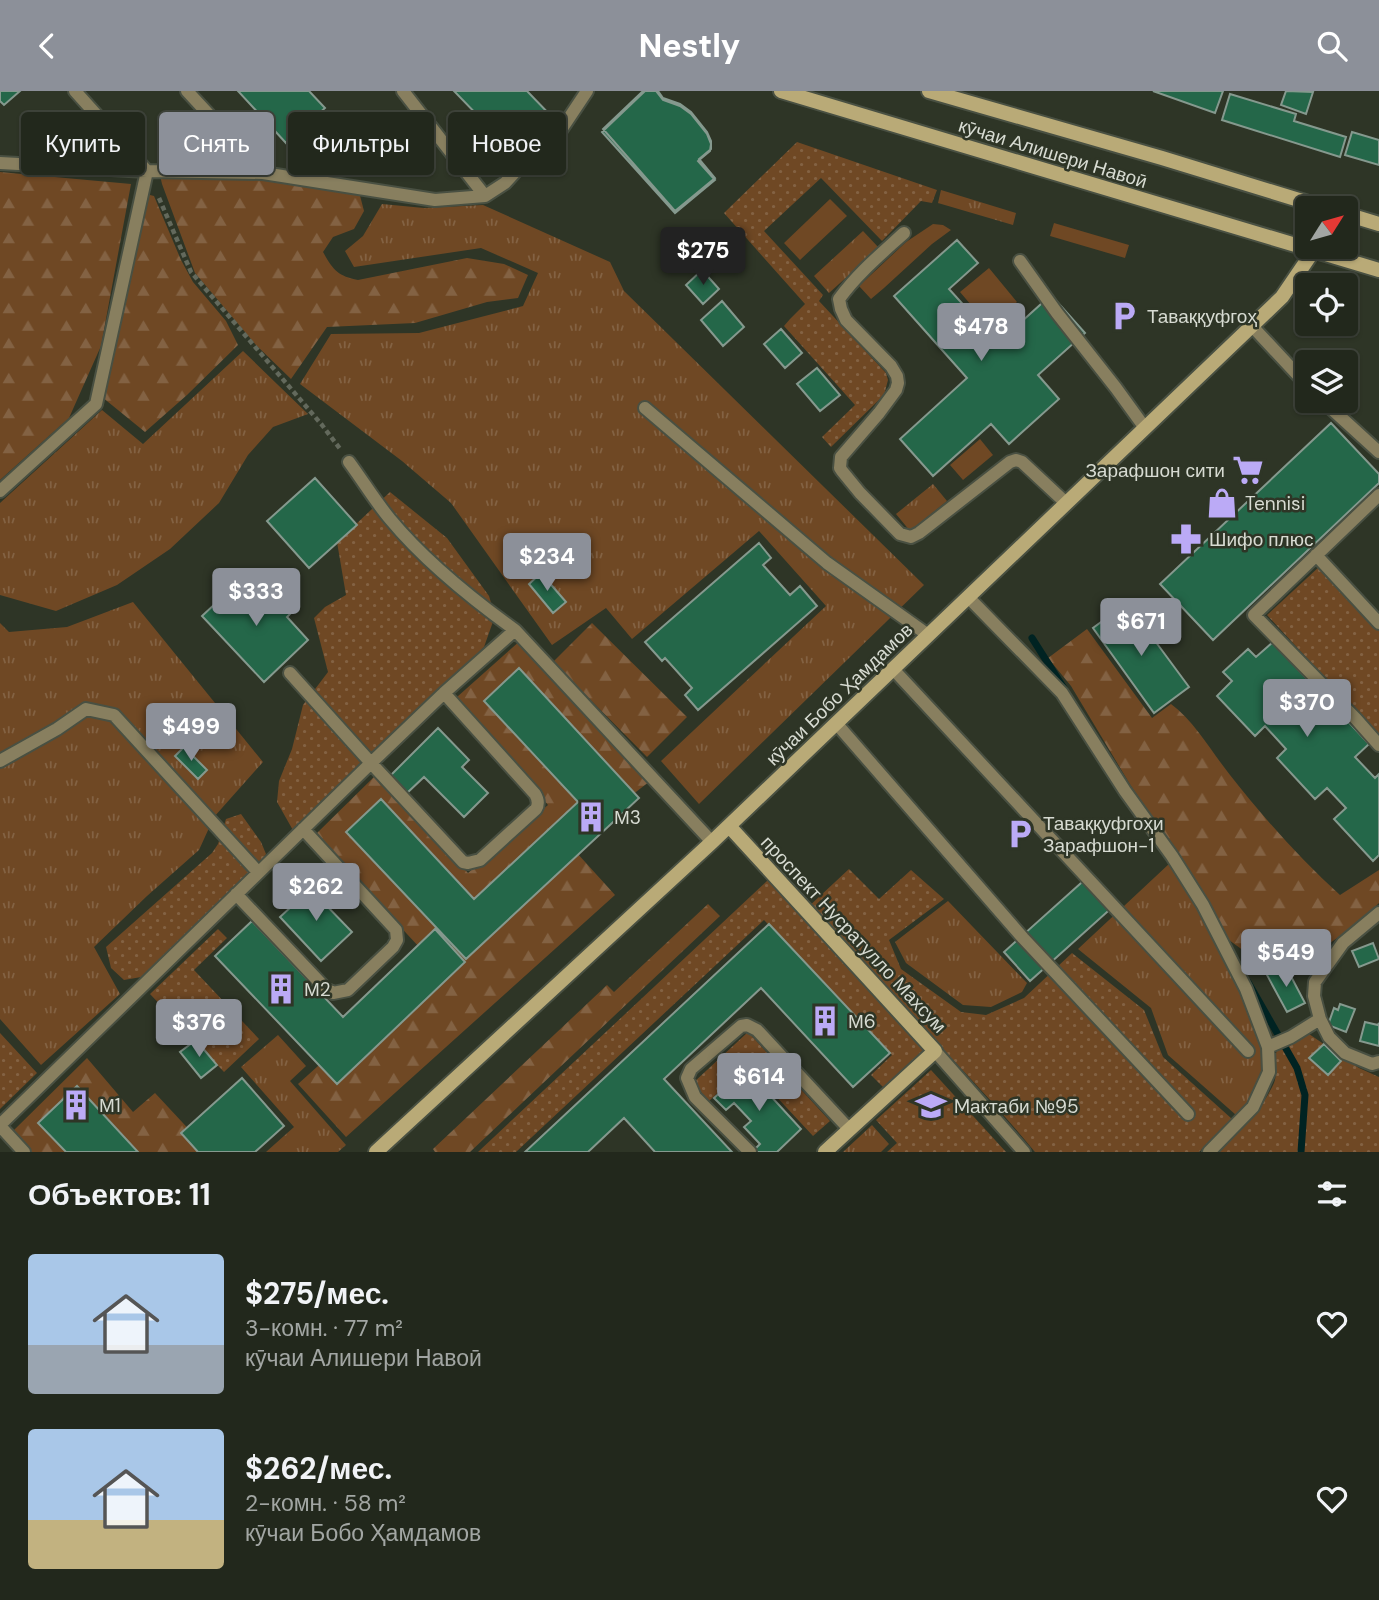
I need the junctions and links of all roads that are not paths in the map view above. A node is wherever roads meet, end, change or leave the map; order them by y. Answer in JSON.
{"nodes":[{"id":1,"x":75,"y":91,"type":"edge"},
{"id":2,"x":187,"y":91,"type":"edge"},
{"id":3,"x":403,"y":91,"type":"edge"},
{"id":4,"x":587,"y":91,"type":"edge"},
{"id":5,"x":781,"y":91,"type":"edge"},
{"id":6,"x":929,"y":91,"type":"edge"},
{"id":7,"x":206,"y":112,"type":"edge"},
{"id":8,"x":0,"y":163,"type":"edge"},
{"id":9,"x":147,"y":171,"type":"junction"},
{"id":10,"x":159,"y":171,"type":"edge"},
{"id":11,"x":274,"y":175,"type":"edge"},
{"id":12,"x":485,"y":196,"type":"junction"},
{"id":13,"x":1295,"y":199,"type":"edge"},
{"id":14,"x":1358,"y":218,"type":"edge"},
{"id":15,"x":1379,"y":224,"type":"edge"},
{"id":16,"x":904,"y":233,"type":"dead end"},
{"id":17,"x":1295,"y":243,"type":"edge"},
{"id":18,"x":1308,"y":259,"type":"edge"},
{"id":19,"x":1345,"y":259,"type":"edge"},
{"id":20,"x":1020,"y":261,"type":"dead end"},
{"id":21,"x":1379,"y":270,"type":"edge"},
{"id":22,"x":1252,"y":326,"type":"junction"},
{"id":23,"x":1295,"y":372,"type":"edge"},
{"id":24,"x":645,"y":408,"type":"dead end"},
{"id":25,"x":1336,"y":413,"type":"edge"},
{"id":26,"x":1144,"y":428,"type":"junction"},
{"id":27,"x":1379,"y":452,"type":"edge"},
{"id":28,"x":349,"y":462,"type":"road end"},
{"id":29,"x":0,"y":491,"type":"edge"},
{"id":30,"x":1379,"y":495,"type":"edge"},
{"id":31,"x":1066,"y":503,"type":"junction"},
{"id":32,"x":1316,"y":555,"type":"junction"},
{"id":33,"x":968,"y":597,"type":"junction"},
{"id":34,"x":1379,"y":622,"type":"edge"},
{"id":35,"x":515,"y":630,"type":"junction"},
{"id":36,"x":928,"y":635,"type":"junction"},
{"id":37,"x":893,"y":669,"type":"junction"},
{"id":38,"x":290,"y":673,"type":"dead end"},
{"id":39,"x":444,"y":693,"type":"junction"},
{"id":40,"x":836,"y":723,"type":"junction"},
{"id":41,"x":1379,"y":745,"type":"edge"},
{"id":42,"x":0,"y":761,"type":"edge"},
{"id":43,"x":371,"y":763,"type":"junction"},
{"id":44,"x":729,"y":826,"type":"junction"},
{"id":45,"x":303,"y":829,"type":"junction"},
{"id":46,"x":712,"y":842,"type":"junction"},
{"id":47,"x":258,"y":872,"type":"junction"},
{"id":48,"x":236,"y":894,"type":"junction"},
{"id":49,"x":1379,"y":913,"type":"edge"},
{"id":50,"x":1320,"y":1019,"type":"junction"},
{"id":51,"x":1272,"y":1045,"type":"junction"},
{"id":52,"x":935,"y":1051,"type":"junction"},
{"id":53,"x":1248,"y":1051,"type":"dead end"},
{"id":54,"x":1379,"y":1062,"type":"edge"},
{"id":55,"x":1188,"y":1114,"type":"dead end"},
{"id":56,"x":0,"y":1126,"type":"edge"},
{"id":57,"x":849,"y":1129,"type":"junction"},
{"id":58,"x":24,"y":1152,"type":"edge"},
{"id":59,"x":376,"y":1152,"type":"edge"},
{"id":60,"x":750,"y":1152,"type":"edge"},
{"id":61,"x":825,"y":1152,"type":"edge"},
{"id":62,"x":1024,"y":1152,"type":"edge"},
{"id":63,"x":1209,"y":1152,"type":"edge"}],
"edges":[{"from":1,"to":9,"type":"lane"},
{"from":2,"to":7,"type":"lane"},
{"from":3,"to":12,"type":"lane"},
{"from":4,"to":12,"type":"lane"},
{"from":5,"to":17,"type":"street","name":"кӯчаи Алишери Навоӣ"},
{"from":6,"to":13,"type":"street","name":"кӯчаи Алишери Навоӣ"},
{"from":8,"to":9,"type":"lane"},
{"from":9,"to":10,"type":"lane"},
{"from":9,"to":29,"type":"lane"},
{"from":11,"to":12,"type":"lane"},
{"from":14,"to":15,"type":"street"},
{"from":16,"to":31,"type":"lane"},
{"from":18,"to":22,"type":"street","name":"кӯчаи Бобо Ҳамдамов"},
{"from":19,"to":21,"type":"street"},
{"from":20,"to":26,"type":"lane"},
{"from":22,"to":23,"type":"lane"},
{"from":22,"to":26,"type":"street","name":"кӯчаи Бобо Ҳамдамов"},
{"from":24,"to":36,"type":"lane"},
{"from":25,"to":27,"type":"lane"},
{"from":26,"to":31,"type":"street","name":"кӯчаи Бобо Ҳамдамов"},
{"from":28,"to":35,"type":"lane"},
{"from":30,"to":32,"type":"lane"},
{"from":31,"to":33,"type":"street","name":"кӯчаи Бобо Ҳамдамов"},
{"from":32,"to":34,"type":"lane"},
{"from":32,"to":41,"type":"lane"},
{"from":33,"to":36,"type":"street","name":"кӯчаи Бобо Ҳамдамов"},
{"from":33,"to":51,"type":"lane"},
{"from":35,"to":39,"type":"lane"},
{"from":35,"to":46,"type":"lane"},
{"from":36,"to":37,"type":"street","name":"кӯчаи Бобо Ҳамдамов"},
{"from":37,"to":40,"type":"street","name":"кӯчаи Бобо Ҳамдамов"},
{"from":37,"to":53,"type":"lane"},
{"from":38,"to":43,"type":"lane"},
{"from":39,"to":43,"type":"lane"},
{"from":39,"to":43,"type":"lane"},
{"from":40,"to":44,"type":"street","name":"кӯчаи Бобо Ҳамдамов"},
{"from":40,"to":55,"type":"lane"},
{"from":42,"to":47,"type":"lane"},
{"from":43,"to":45,"type":"lane"},
{"from":44,"to":46,"type":"street","name":"кӯчаи Бобо Ҳамдамов"},
{"from":44,"to":52,"type":"street","name":"проспект Нусратулло Махсум"},
{"from":45,"to":47,"type":"lane"},
{"from":45,"to":48,"type":"lane"},
{"from":46,"to":59,"type":"street","name":"кӯчаи Бобо Ҳамдамов"},
{"from":47,"to":48,"type":"lane"},
{"from":48,"to":56,"type":"lane"},
{"from":49,"to":50,"type":"lane"},
{"from":50,"to":51,"type":"lane"},
{"from":50,"to":54,"type":"lane"},
{"from":51,"to":63,"type":"lane"},
{"from":52,"to":57,"type":"street","name":"проспект Нусратулло Махсум"},
{"from":52,"to":62,"type":"lane"},
{"from":56,"to":58,"type":"lane"},
{"from":57,"to":60,"type":"lane"},
{"from":57,"to":61,"type":"street","name":"проспект Нусратулло Махсум"}]}
